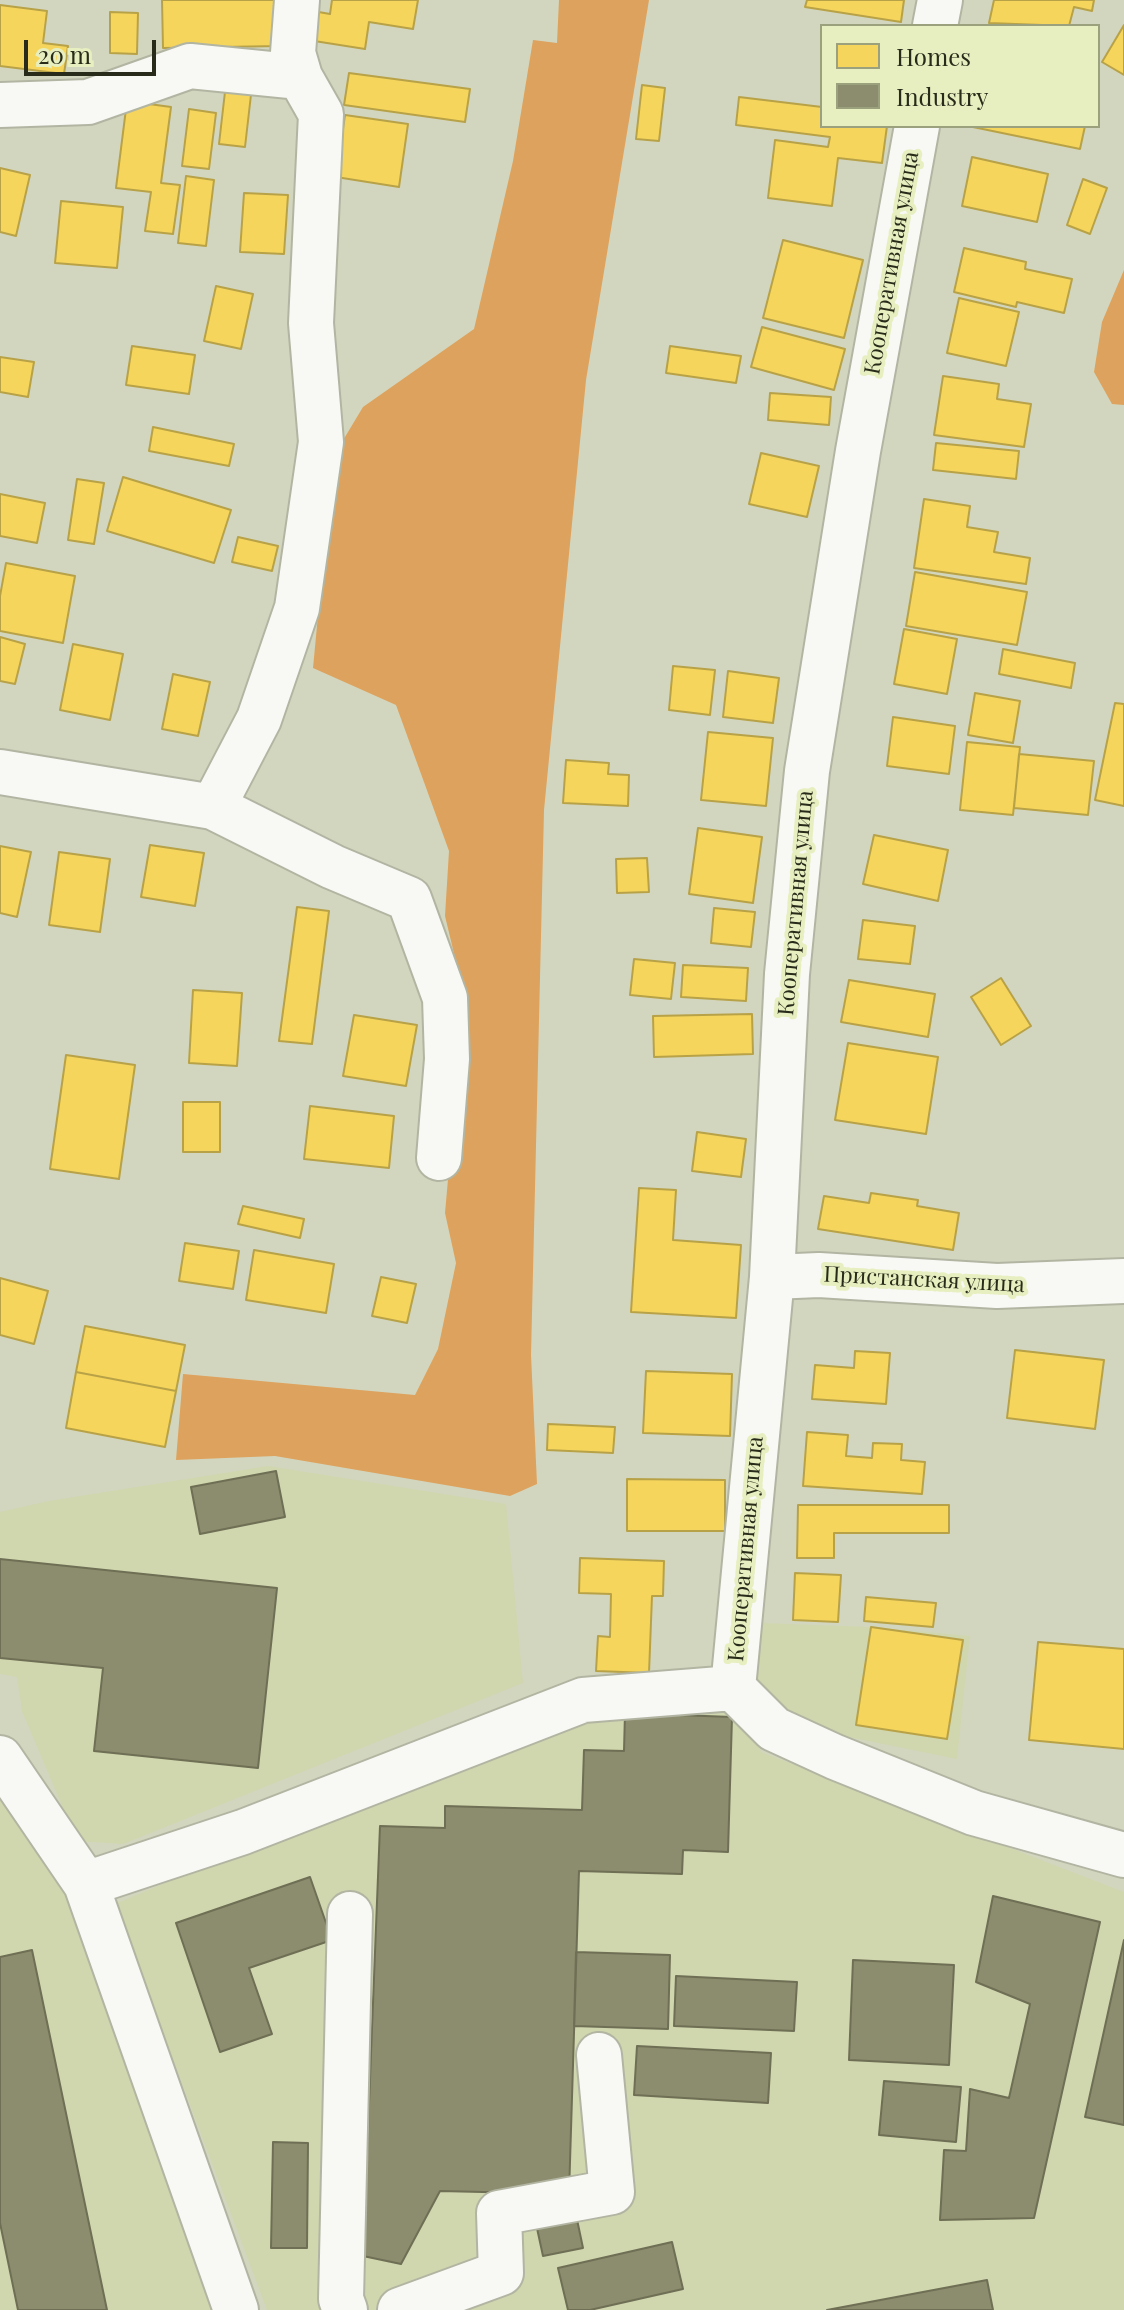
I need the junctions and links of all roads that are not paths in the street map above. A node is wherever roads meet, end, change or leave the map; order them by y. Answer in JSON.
{"nodes":[{"id":1,"x":297,"y":0,"type":"edge"},
{"id":2,"x":940,"y":0,"type":"edge"},
{"id":3,"x":935,"y":24,"type":"edge"},
{"id":4,"x":300,"y":77,"type":"junction"},
{"id":5,"x":0,"y":105,"type":"edge"},
{"id":6,"x":917,"y":128,"type":"edge"},
{"id":7,"x":0,"y":772,"type":"edge"},
{"id":8,"x":213,"y":807,"type":"junction"},
{"id":9,"x":439,"y":1158,"type":"dead end"},
{"id":10,"x":772,"y":1277,"type":"junction"},
{"id":11,"x":1124,"y":1281,"type":"edge"},
{"id":12,"x":733,"y":1688,"type":"junction"},
{"id":13,"x":0,"y":1758,"type":"edge"},
{"id":14,"x":1124,"y":1855,"type":"edge"},
{"id":15,"x":86,"y":1884,"type":"junction"},
{"id":16,"x":350,"y":1914,"type":"dead end"},
{"id":17,"x":599,"y":2055,"type":"dead end"},
{"id":18,"x":236,"y":2310,"type":"edge"},
{"id":19,"x":345,"y":2310,"type":"edge"},
{"id":20,"x":400,"y":2310,"type":"edge"}],
"edges":[{"from":1,"to":4,"type":"street"},
{"from":2,"to":3,"type":"street"},
{"from":4,"to":5,"type":"street"},
{"from":4,"to":8,"type":"street"},
{"from":6,"to":10,"type":"street","name":"Кооперативная улица"},
{"from":7,"to":8,"type":"street"},
{"from":8,"to":9,"type":"street"},
{"from":10,"to":11,"type":"street","name":"Пристанская улица"},
{"from":10,"to":12,"type":"street","name":"Кооперативная улица"},
{"from":12,"to":14,"type":"street"},
{"from":12,"to":15,"type":"street"},
{"from":13,"to":15,"type":"street"},
{"from":15,"to":18,"type":"street"},
{"from":16,"to":19,"type":"street"},
{"from":17,"to":20,"type":"street"}]}
